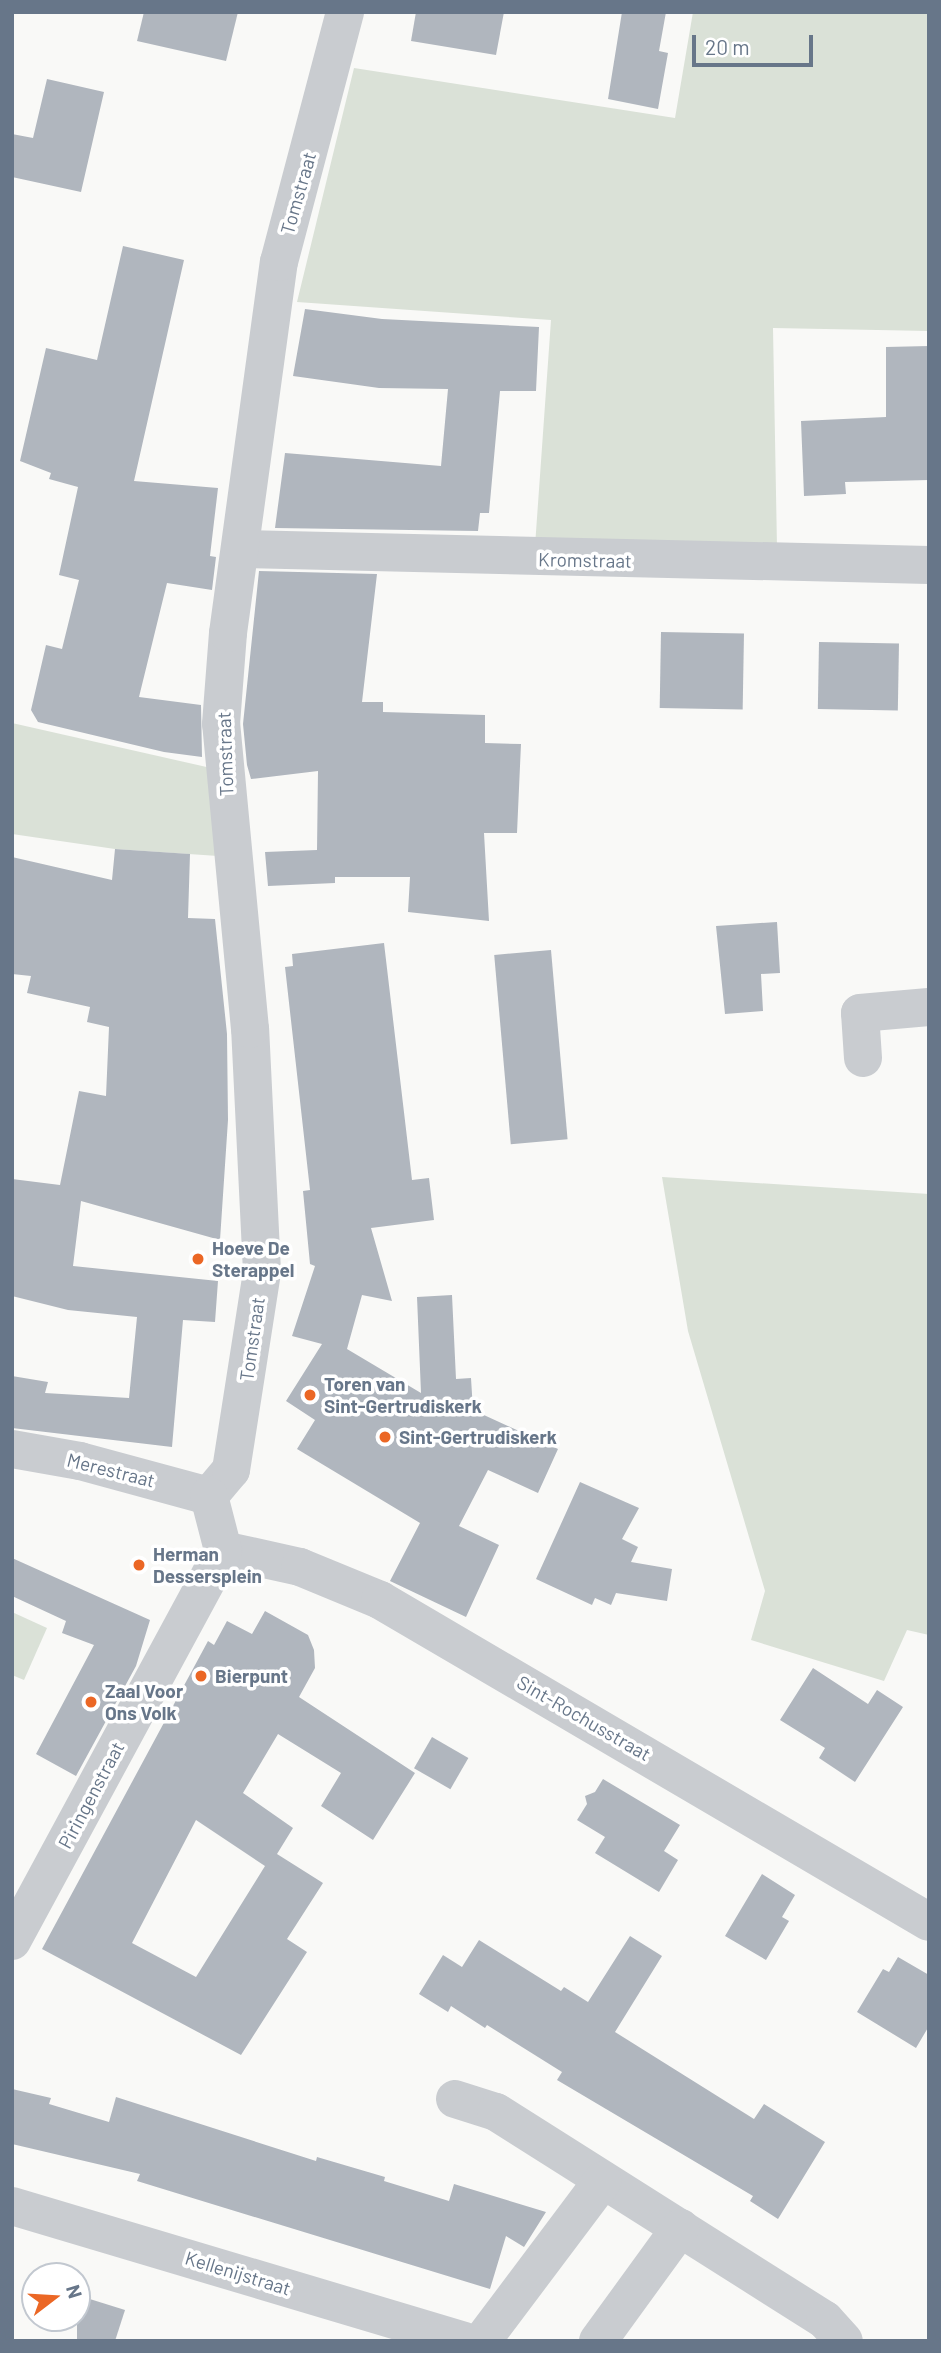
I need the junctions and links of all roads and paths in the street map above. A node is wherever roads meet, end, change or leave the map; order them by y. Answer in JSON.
{"nodes":[{"id":1,"x":345,"y":12,"type":"edge"},
{"id":2,"x":241,"y":549,"type":"junction"},
{"id":3,"x":929,"y":565,"type":"edge"},
{"id":4,"x":929,"y":1007,"type":"edge"},
{"id":5,"x":863,"y":1058,"type":"dead end"},
{"id":6,"x":12,"y":1449,"type":"edge"},
{"id":7,"x":209,"y":1496,"type":"junction"},
{"id":8,"x":223,"y":1550,"type":"junction"},
{"id":9,"x":929,"y":1922,"type":"edge"},
{"id":10,"x":12,"y":1941,"type":"edge"},
{"id":11,"x":454,"y":2099,"type":"dead end"},
{"id":12,"x":603,"y":2180,"type":"junction"},
{"id":13,"x":12,"y":2206,"type":"edge"},
{"id":14,"x":680,"y":2228,"type":"junction"},
{"id":15,"x":464,"y":2341,"type":"edge"},
{"id":16,"x":482,"y":2341,"type":"edge"},
{"id":17,"x":598,"y":2341,"type":"edge"},
{"id":18,"x":844,"y":2341,"type":"edge"}],
"edges":[{"from":1,"to":2,"type":"street","name":"Tomstraat"},
{"from":2,"to":3,"type":"street","name":"Kromstraat"},
{"from":2,"to":7,"type":"street","name":"Tomstraat"},
{"from":4,"to":5,"type":"street"},
{"from":6,"to":7,"type":"street","name":"Merestraat"},
{"from":7,"to":8,"type":"street"},
{"from":8,"to":9,"type":"street","name":"Sint-Rochusstraat"},
{"from":8,"to":10,"type":"street","name":"Piringenstraat"},
{"from":11,"to":12,"type":"street"},
{"from":12,"to":14,"type":"street"},
{"from":12,"to":16,"type":"street"},
{"from":13,"to":15,"type":"street","name":"Kellenijstraat"},
{"from":14,"to":17,"type":"street"},
{"from":14,"to":18,"type":"street"}]}
